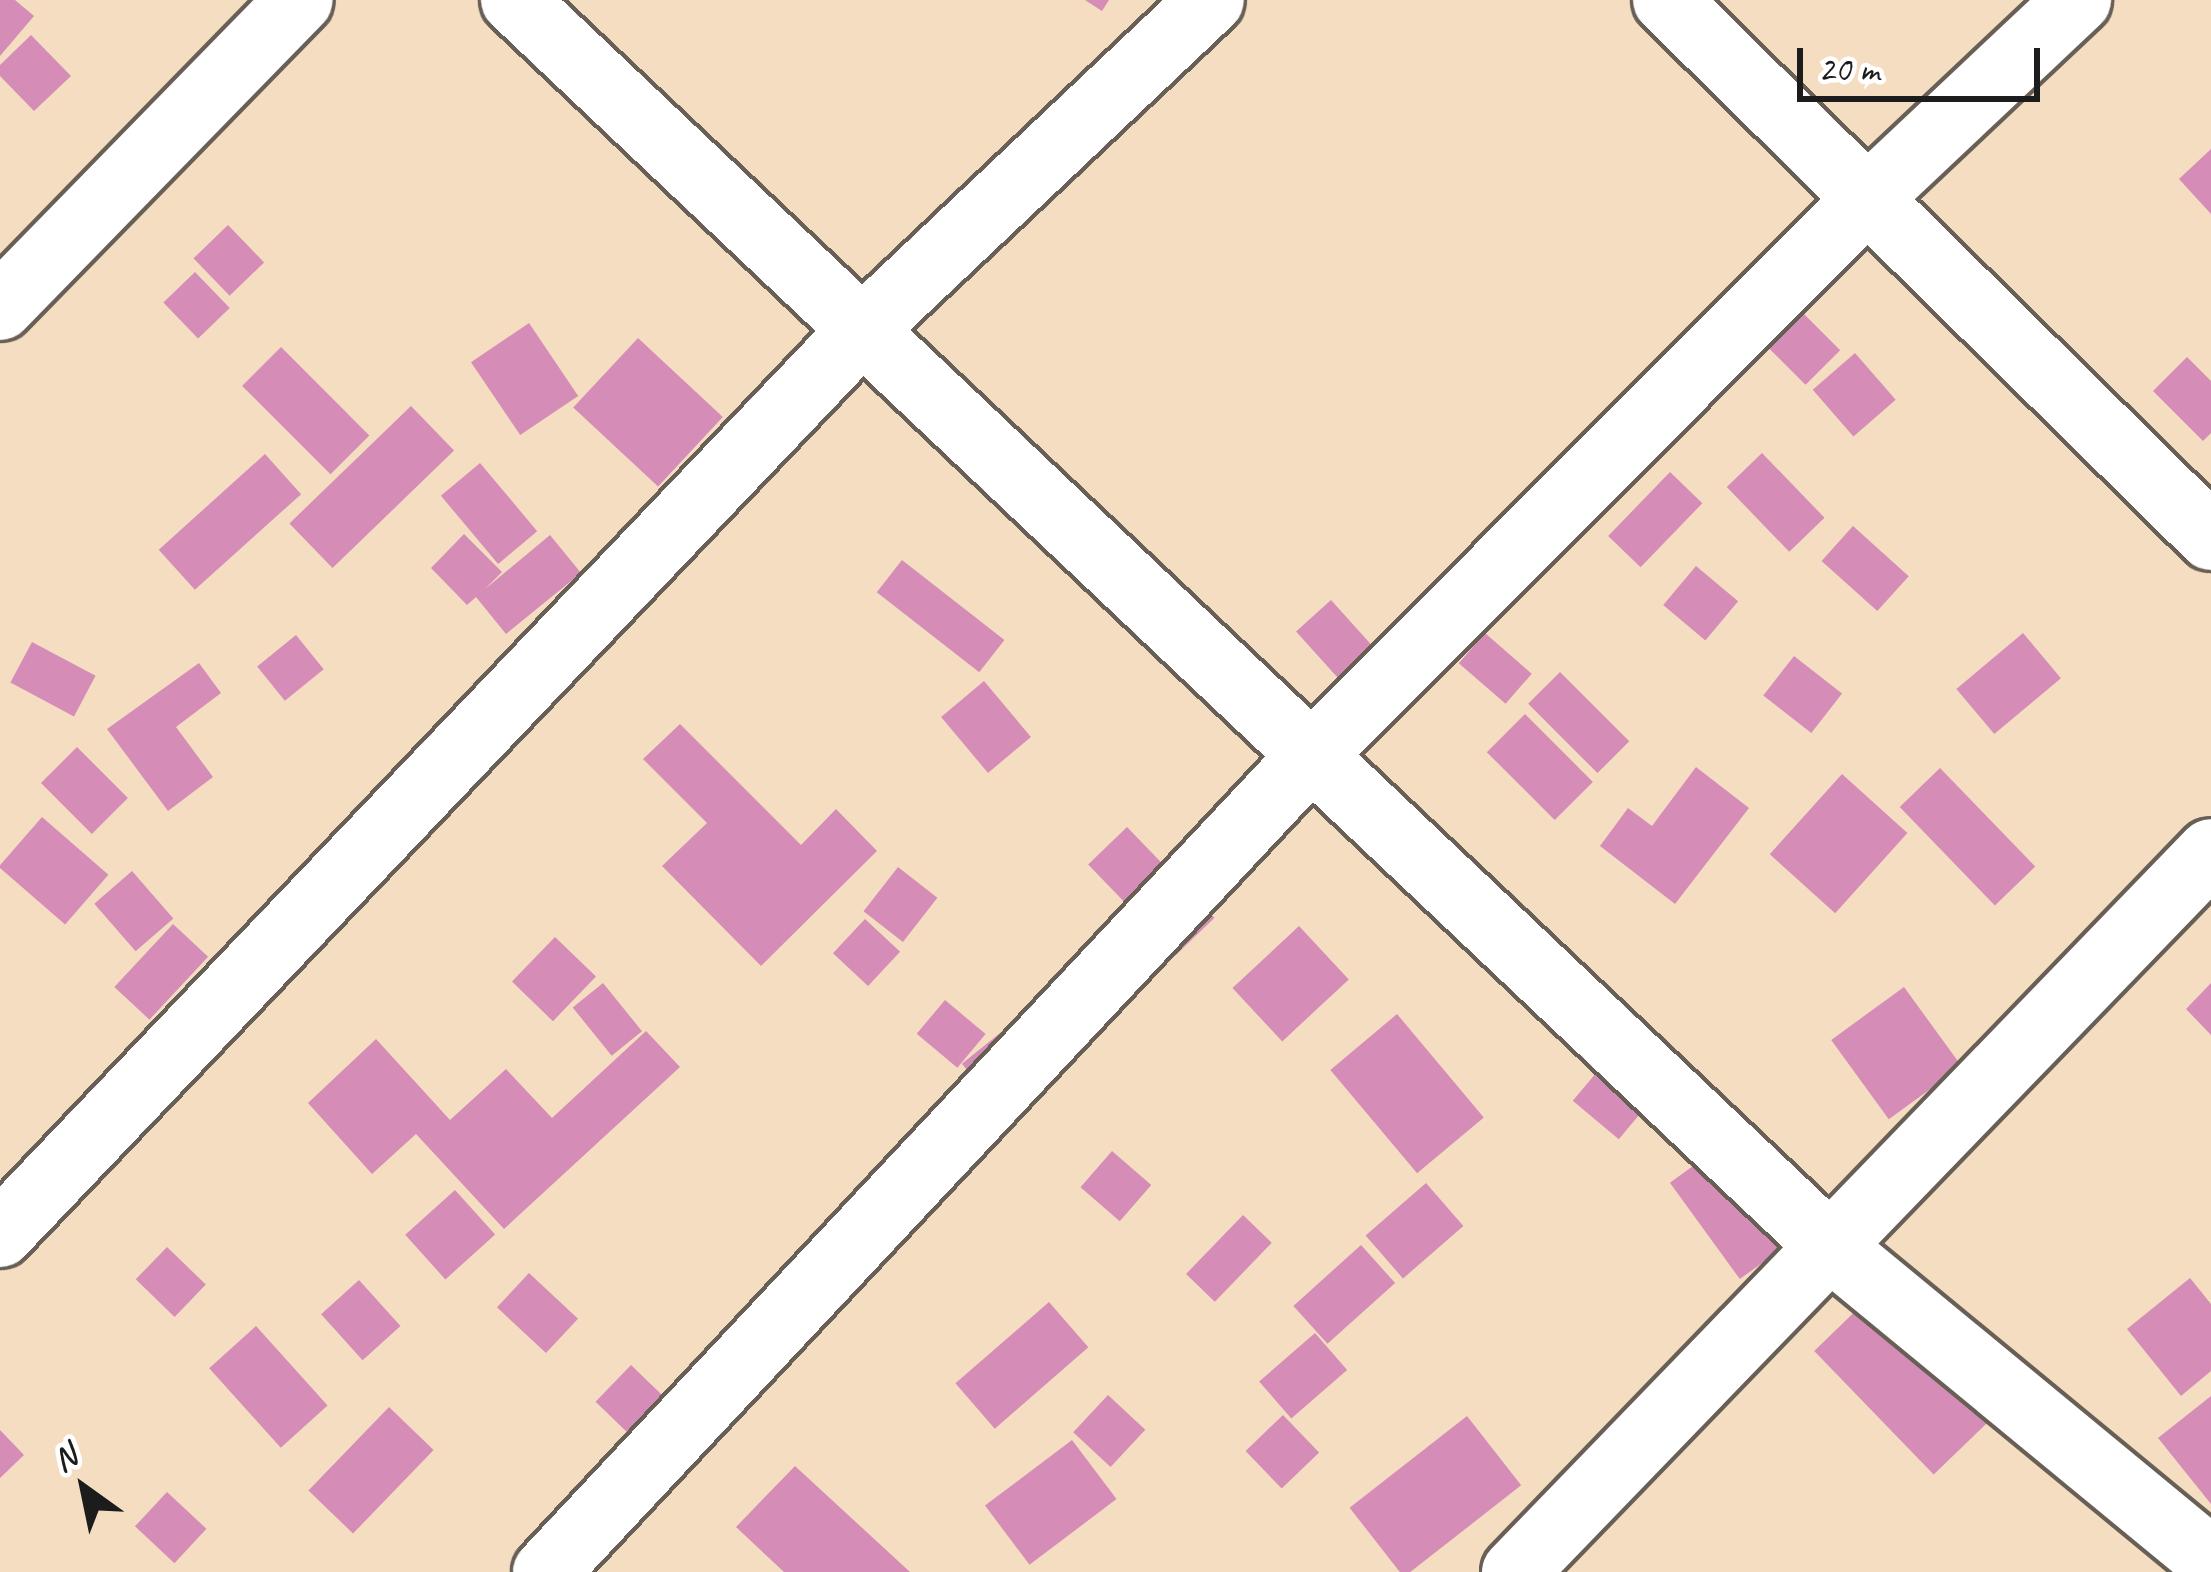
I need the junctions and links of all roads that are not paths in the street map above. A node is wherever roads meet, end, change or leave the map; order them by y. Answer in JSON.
{"nodes":[{"id":1,"x":299,"y":0,"type":"edge"},
{"id":2,"x":514,"y":0,"type":"edge"},
{"id":3,"x":1211,"y":0,"type":"edge"},
{"id":4,"x":1666,"y":0,"type":"edge"},
{"id":5,"x":2078,"y":0,"type":"edge"},
{"id":6,"x":1870,"y":196,"type":"junction"},
{"id":7,"x":0,"y":307,"type":"edge"},
{"id":8,"x":862,"y":330,"type":"junction"},
{"id":9,"x":2211,"y":537,"type":"edge"},
{"id":10,"x":1312,"y":755,"type":"junction"},
{"id":11,"x":2211,"y":852,"type":"edge"},
{"id":12,"x":0,"y":1234,"type":"edge"},
{"id":13,"x":1834,"y":1249,"type":"junction"},
{"id":14,"x":2211,"y":1561,"type":"edge"},
{"id":15,"x":546,"y":1572,"type":"edge"},
{"id":16,"x":1515,"y":1572,"type":"edge"}],
"edges":[{"from":1,"to":7,"type":"street"},
{"from":2,"to":8,"type":"street"},
{"from":3,"to":8,"type":"street"},
{"from":4,"to":6,"type":"street"},
{"from":5,"to":6,"type":"street"},
{"from":6,"to":9,"type":"street"},
{"from":6,"to":10,"type":"street"},
{"from":8,"to":10,"type":"street"},
{"from":8,"to":12,"type":"street"},
{"from":10,"to":13,"type":"street"},
{"from":10,"to":15,"type":"street"},
{"from":11,"to":13,"type":"street"},
{"from":13,"to":14,"type":"street"},
{"from":13,"to":16,"type":"street"}]}
